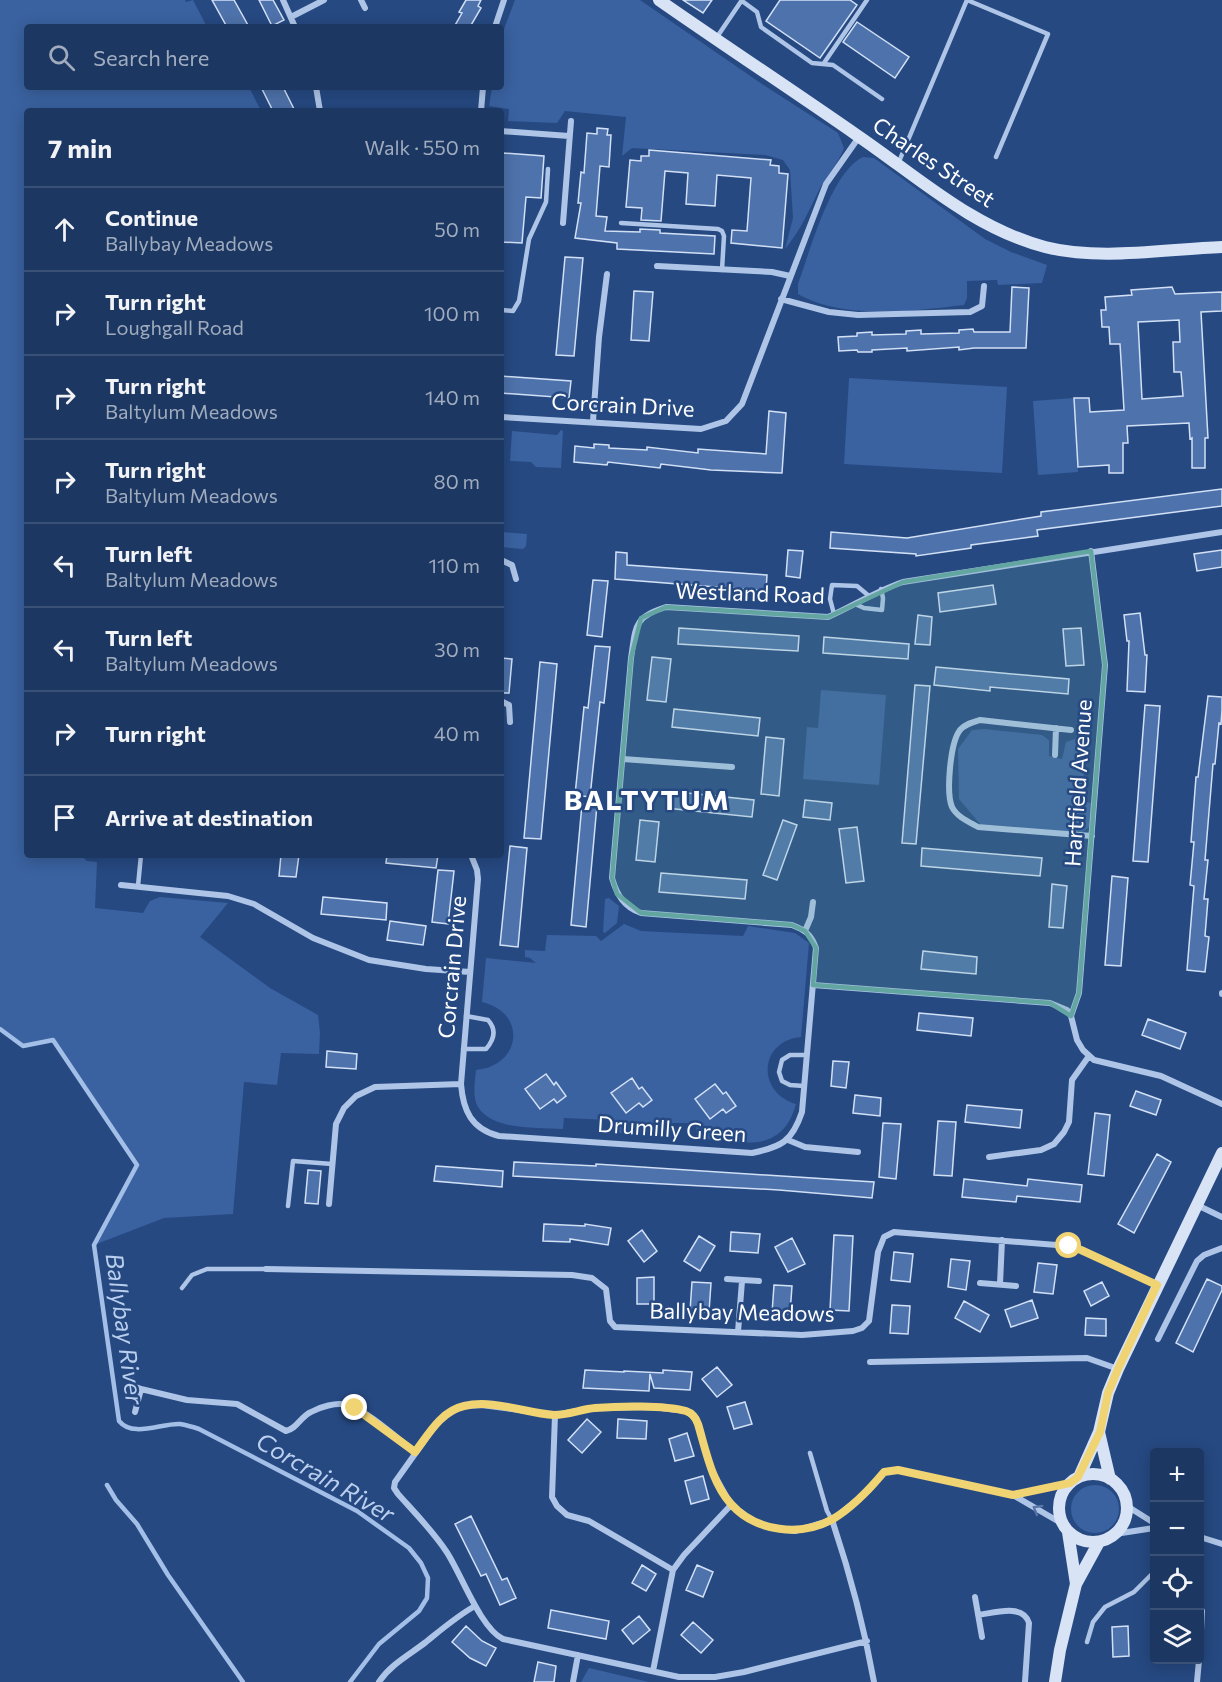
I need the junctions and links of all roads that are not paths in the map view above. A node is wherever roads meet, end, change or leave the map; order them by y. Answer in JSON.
{"nodes":[{"id":1,"x":283,"y":0,"type":"edge"},
{"id":2,"x":324,"y":0,"type":"edge"},
{"id":3,"x":361,"y":0,"type":"edge"},
{"id":4,"x":504,"y":0,"type":"edge"},
{"id":5,"x":659,"y":0,"type":"edge"},
{"id":6,"x":867,"y":0,"type":"edge"},
{"id":7,"x":742,"y":1,"type":"edge"},
{"id":8,"x":365,"y":8,"type":"dead end"},
{"id":9,"x":291,"y":17,"type":"junction"},
{"id":10,"x":294,"y":24,"type":"edge"},
{"id":11,"x":496,"y":24,"type":"edge"},
{"id":12,"x":715,"y":39,"type":"junction"},
{"id":13,"x":824,"y":63,"type":"junction"},
{"id":14,"x":316,"y":90,"type":"edge"},
{"id":15,"x":483,"y":90,"type":"edge"},
{"id":16,"x":882,"y":99,"type":"dead end"},
{"id":17,"x":320,"y":108,"type":"edge"},
{"id":18,"x":481,"y":108,"type":"edge"},
{"id":19,"x":571,"y":121,"type":"dead end"},
{"id":20,"x":504,"y":131,"type":"edge"},
{"id":21,"x":569,"y":136,"type":"junction"},
{"id":22,"x":860,"y":136,"type":"junction"},
{"id":23,"x":996,"y":157,"type":"dead end"},
{"id":24,"x":898,"y":164,"type":"junction"},
{"id":25,"x":548,"y":169,"type":"dead end"},
{"id":26,"x":621,"y":223,"type":"dead end"},
{"id":27,"x":563,"y":224,"type":"dead end"},
{"id":28,"x":1222,"y":247,"type":"edge"},
{"id":29,"x":657,"y":266,"type":"dead end"},
{"id":30,"x":723,"y":270,"type":"junction"},
{"id":31,"x":607,"y":274,"type":"dead end"},
{"id":32,"x":790,"y":276,"type":"junction"},
{"id":33,"x":984,"y":286,"type":"dead end"},
{"id":34,"x":781,"y":299,"type":"junction"},
{"id":35,"x":504,"y":310,"type":"edge"},
{"id":36,"x":504,"y":417,"type":"edge"},
{"id":37,"x":592,"y":421,"type":"junction"},
{"id":38,"x":1222,"y":532,"type":"edge"},
{"id":39,"x":1091,"y":551,"type":"junction"},
{"id":40,"x":504,"y":561,"type":"edge"},
{"id":41,"x":516,"y":579,"type":"dead end"},
{"id":42,"x":881,"y":589,"type":"junction"},
{"id":43,"x":869,"y":596,"type":"junction"},
{"id":44,"x":855,"y":604,"type":"junction"},
{"id":45,"x":834,"y":614,"type":"junction"},
{"id":46,"x":504,"y":702,"type":"edge"},
{"id":47,"x":510,"y":722,"type":"dead end"},
{"id":48,"x":1056,"y":728,"type":"junction"},
{"id":49,"x":1071,"y":730,"type":"dead end"},
{"id":50,"x":1054,"y":755,"type":"dead end"},
{"id":51,"x":623,"y":759,"type":"junction"},
{"id":52,"x":732,"y":767,"type":"dead end"},
{"id":53,"x":1092,"y":836,"type":"junction"},
{"id":54,"x":141,"y":858,"type":"edge"},
{"id":55,"x":472,"y":858,"type":"edge"},
{"id":56,"x":121,"y":885,"type":"dead end"},
{"id":57,"x":138,"y":886,"type":"junction"},
{"id":58,"x":813,"y":902,"type":"dead end"},
{"id":59,"x":805,"y":931,"type":"junction"},
{"id":60,"x":470,"y":972,"type":"junction"},
{"id":61,"x":813,"y":985,"type":"junction"},
{"id":62,"x":466,"y":1016,"type":"junction"},
{"id":63,"x":1071,"y":1016,"type":"junction"},
{"id":64,"x":463,"y":1049,"type":"junction"},
{"id":65,"x":806,"y":1055,"type":"junction"},
{"id":66,"x":1089,"y":1056,"type":"junction"},
{"id":67,"x":461,"y":1084,"type":"junction"},
{"id":68,"x":804,"y":1086,"type":"junction"},
{"id":69,"x":1222,"y":1104,"type":"edge"},
{"id":70,"x":788,"y":1140,"type":"junction"},
{"id":71,"x":858,"y":1152,"type":"dead end"},
{"id":72,"x":1222,"y":1153,"type":"edge"},
{"id":73,"x":989,"y":1157,"type":"dead end"},
{"id":74,"x":332,"y":1164,"type":"junction"},
{"id":75,"x":329,"y":1204,"type":"dead end"},
{"id":76,"x":1197,"y":1204,"type":"junction"},
{"id":77,"x":288,"y":1206,"type":"dead end"},
{"id":78,"x":1222,"y":1217,"type":"edge"},
{"id":79,"x":1002,"y":1240,"type":"junction"},
{"id":80,"x":1222,"y":1248,"type":"edge"},
{"id":81,"x":266,"y":1269,"type":"joint"},
{"id":82,"x":727,"y":1280,"type":"dead end"},
{"id":83,"x":742,"y":1281,"type":"junction"},
{"id":84,"x":759,"y":1281,"type":"dead end"},
{"id":85,"x":980,"y":1283,"type":"dead end"},
{"id":86,"x":1000,"y":1284,"type":"junction"},
{"id":87,"x":1157,"y":1285,"type":"junction"},
{"id":88,"x":1016,"y":1286,"type":"dead end"},
{"id":89,"x":182,"y":1288,"type":"dead end"},
{"id":90,"x":738,"y":1332,"type":"junction"},
{"id":91,"x":1158,"y":1339,"type":"dead end"},
{"id":92,"x":870,"y":1362,"type":"dead end"},
{"id":93,"x":1118,"y":1369,"type":"junction"},
{"id":94,"x":130,"y":1378,"type":"dead end"},
{"id":95,"x":141,"y":1389,"type":"junction"},
{"id":96,"x":135,"y":1412,"type":"dead end"},
{"id":97,"x":555,"y":1415,"type":"junction"},
{"id":98,"x":1100,"y":1432,"type":"junction"},
{"id":99,"x":415,"y":1452,"type":"junction"},
{"id":100,"x":810,"y":1453,"type":"dead end"},
{"id":101,"x":1110,"y":1479,"type":"junction"},
{"id":102,"x":1074,"y":1480,"type":"junction"},
{"id":103,"x":1013,"y":1495,"type":"junction"},
{"id":104,"x":731,"y":1505,"type":"junction"},
{"id":105,"x":1127,"y":1506,"type":"junction"},
{"id":106,"x":832,"y":1520,"type":"junction"},
{"id":107,"x":1150,"y":1520,"type":"edge"},
{"id":108,"x":1064,"y":1528,"type":"junction"},
{"id":109,"x":1150,"y":1529,"type":"edge"},
{"id":110,"x":1115,"y":1534,"type":"junction"},
{"id":111,"x":1204,"y":1538,"type":"edge"},
{"id":112,"x":1100,"y":1542,"type":"junction"},
{"id":113,"x":1222,"y":1544,"type":"edge"},
{"id":114,"x":673,"y":1570,"type":"junction"},
{"id":115,"x":1150,"y":1577,"type":"edge"},
{"id":116,"x":1076,"y":1584,"type":"junction"},
{"id":117,"x":975,"y":1597,"type":"dead end"},
{"id":118,"x":476,"y":1606,"type":"junction"},
{"id":119,"x":978,"y":1615,"type":"junction"},
{"id":120,"x":982,"y":1637,"type":"dead end"},
{"id":121,"x":867,"y":1641,"type":"junction"},
{"id":122,"x":1087,"y":1642,"type":"dead end"},
{"id":123,"x":578,"y":1655,"type":"junction"},
{"id":124,"x":1199,"y":1664,"type":"edge"},
{"id":125,"x":653,"y":1671,"type":"junction"},
{"id":126,"x":744,"y":1672,"type":"junction"},
{"id":127,"x":379,"y":1682,"type":"edge"},
{"id":128,"x":573,"y":1682,"type":"edge"},
{"id":129,"x":745,"y":1682,"type":"edge"},
{"id":130,"x":874,"y":1682,"type":"edge"},
{"id":131,"x":1025,"y":1682,"type":"edge"},
{"id":132,"x":1056,"y":1682,"type":"edge"},
{"id":133,"x":1197,"y":1682,"type":"edge"}],
"edges":[{"from":1,"to":9,"type":"street"},
{"from":2,"to":9,"type":"street"},
{"from":3,"to":8,"type":"street"},
{"from":4,"to":11,"type":"street"},
{"from":5,"to":12,"type":"main road","name":"Charles Street"},
{"from":6,"to":13,"type":"lane"},
{"from":7,"to":12,"type":"lane"},
{"from":7,"to":13,"type":"lane"},
{"from":9,"to":10,"type":"street"},
{"from":12,"to":22,"type":"main road","name":"Charles Street"},
{"from":13,"to":16,"type":"lane"},
{"from":14,"to":17,"type":"street"},
{"from":15,"to":18,"type":"street"},
{"from":19,"to":21,"type":"street"},
{"from":20,"to":21,"type":"street"},
{"from":21,"to":27,"type":"street"},
{"from":22,"to":24,"type":"main road","name":"Charles Street"},
{"from":22,"to":32,"type":"street","name":"Corcrain Drive"},
{"from":23,"to":24,"type":"lane"},
{"from":24,"to":28,"type":"main road","name":"Charles Street"},
{"from":25,"to":35,"type":"lane"},
{"from":26,"to":30,"type":"lane"},
{"from":29,"to":30,"type":"street"},
{"from":30,"to":32,"type":"street"},
{"from":31,"to":37,"type":"street"},
{"from":32,"to":34,"type":"street","name":"Corcrain Drive"},
{"from":33,"to":34,"type":"street"},
{"from":34,"to":37,"type":"street","name":"Corcrain Drive"},
{"from":36,"to":37,"type":"street","name":"Corcrain Drive"},
{"from":38,"to":39,"type":"street","name":"Westland Road"},
{"from":39,"to":42,"type":"street","name":"Westland Road"},
{"from":39,"to":53,"type":"street","name":"Hartfield Avenue"},
{"from":40,"to":41,"type":"street"},
{"from":42,"to":43,"type":"street","name":"Westland Road"},
{"from":42,"to":44,"type":"lane"},
{"from":43,"to":44,"type":"street","name":"Westland Road"},
{"from":43,"to":45,"type":"lane"},
{"from":44,"to":45,"type":"street","name":"Westland Road"},
{"from":45,"to":51,"type":"street","name":"Westland Road"},
{"from":46,"to":47,"type":"street"},
{"from":48,"to":49,"type":"street"},
{"from":48,"to":50,"type":"street"},
{"from":48,"to":53,"type":"street"},
{"from":51,"to":52,"type":"street"},
{"from":51,"to":59,"type":"street","name":"Westland Road"},
{"from":53,"to":63,"type":"street","name":"Hartfield Avenue"},
{"from":54,"to":57,"type":"lane"},
{"from":55,"to":60,"type":"street","name":"Corcrain Drive"},
{"from":56,"to":57,"type":"street"},
{"from":57,"to":60,"type":"street"},
{"from":58,"to":59,"type":"street"},
{"from":59,"to":61,"type":"street"},
{"from":60,"to":62,"type":"street","name":"Corcrain Drive"},
{"from":61,"to":63,"type":"street"},
{"from":61,"to":65,"type":"street"},
{"from":62,"to":64,"type":"street","name":"Corcrain Drive"},
{"from":62,"to":64,"type":"lane"},
{"from":63,"to":66,"type":"street"},
{"from":64,"to":67,"type":"street","name":"Corcrain Drive"},
{"from":65,"to":68,"type":"street"},
{"from":65,"to":68,"type":"lane"},
{"from":66,"to":69,"type":"street"},
{"from":66,"to":73,"type":"street"},
{"from":67,"to":70,"type":"street","name":"Drumilly Green"},
{"from":67,"to":74,"type":"street"},
{"from":68,"to":70,"type":"street"},
{"from":70,"to":71,"type":"street"},
{"from":72,"to":76,"type":"main road"},
{"from":74,"to":75,"type":"street"},
{"from":74,"to":77,"type":"lane"},
{"from":76,"to":78,"type":"street"},
{"from":76,"to":87,"type":"main road"},
{"from":79,"to":86,"type":"street"},
{"from":79,"to":87,"type":"street","name":"Ballybay Meadows"},
{"from":79,"to":90,"type":"street","name":"Ballybay Meadows"},
{"from":80,"to":91,"type":"street"},
{"from":81,"to":89,"type":"lane"},
{"from":81,"to":90,"type":"street","name":"Ballybay Meadows"},
{"from":82,"to":83,"type":"street"},
{"from":83,"to":84,"type":"street"},
{"from":83,"to":90,"type":"street"},
{"from":85,"to":86,"type":"street"},
{"from":86,"to":88,"type":"street"},
{"from":87,"to":93,"type":"main road"},
{"from":92,"to":93,"type":"street"},
{"from":93,"to":98,"type":"main road"},
{"from":94,"to":95,"type":"street"},
{"from":95,"to":96,"type":"street"},
{"from":95,"to":99,"type":"street"},
{"from":97,"to":99,"type":"street"},
{"from":97,"to":104,"type":"street"},
{"from":97,"to":114,"type":"street"},
{"from":98,"to":101,"type":"main road"},
{"from":98,"to":102,"type":"main road"},
{"from":99,"to":118,"type":"street"},
{"from":100,"to":106,"type":"lane"},
{"from":101,"to":102,"type":"main road"},
{"from":101,"to":105,"type":"main road"},
{"from":102,"to":103,"type":"street"},
{"from":102,"to":108,"type":"main road"},
{"from":103,"to":106,"type":"street"},
{"from":108,"to":103,"type":"street","one_way":true},
{"from":104,"to":106,"type":"street"},
{"from":104,"to":114,"type":"street"},
{"from":105,"to":107,"type":"street"},
{"from":105,"to":110,"type":"main road"},
{"from":106,"to":121,"type":"street"},
{"from":108,"to":112,"type":"main road"},
{"from":108,"to":116,"type":"main road"},
{"from":109,"to":110,"type":"street"},
{"from":110,"to":112,"type":"main road"},
{"from":111,"to":113,"type":"street"},
{"from":112,"to":116,"type":"main road"},
{"from":114,"to":125,"type":"street"},
{"from":115,"to":122,"type":"lane"},
{"from":116,"to":132,"type":"main road"},
{"from":117,"to":119,"type":"street"},
{"from":118,"to":123,"type":"street"},
{"from":118,"to":127,"type":"street"},
{"from":119,"to":120,"type":"street"},
{"from":119,"to":131,"type":"street"},
{"from":121,"to":126,"type":"street"},
{"from":121,"to":130,"type":"street"},
{"from":123,"to":125,"type":"street"},
{"from":123,"to":128,"type":"street"},
{"from":124,"to":133,"type":"street"},
{"from":125,"to":126,"type":"street"},
{"from":126,"to":129,"type":"street"}]}
